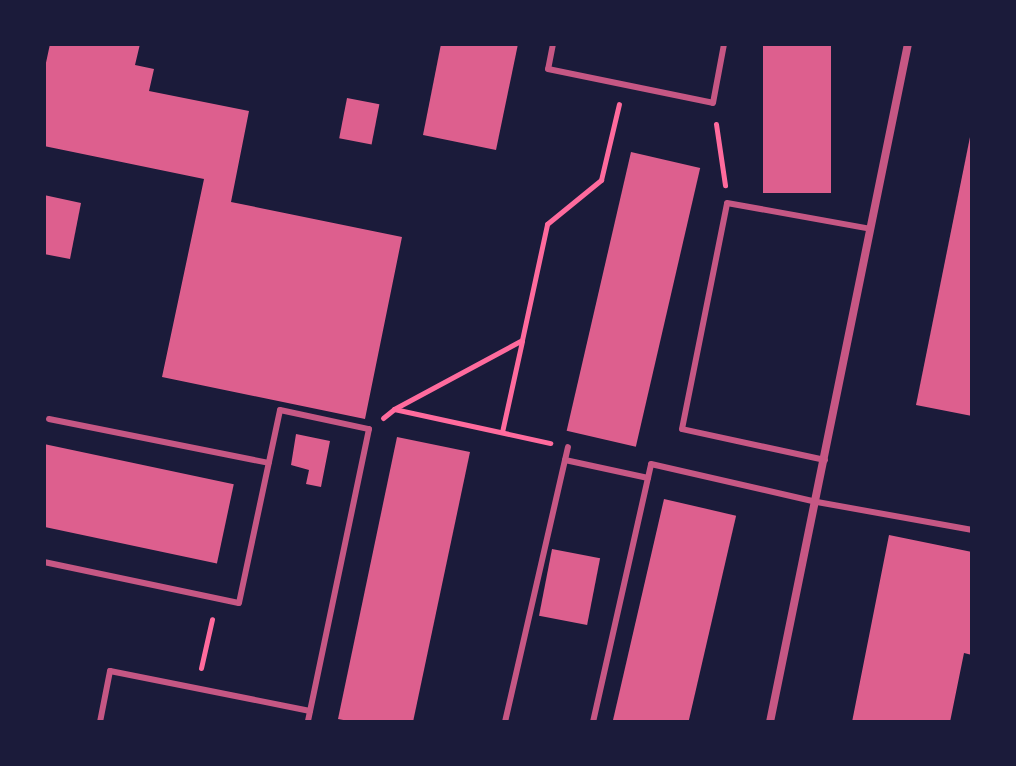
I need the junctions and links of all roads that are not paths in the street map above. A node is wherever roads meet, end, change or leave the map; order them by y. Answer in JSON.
{"nodes":[{"id":1,"x":553,"y":44,"type":"edge"},
{"id":2,"x":724,"y":44,"type":"edge"},
{"id":3,"x":908,"y":44,"type":"edge"},
{"id":4,"x":871,"y":229,"type":"junction"},
{"id":5,"x":49,"y":419,"type":"dead end"},
{"id":6,"x":568,"y":447,"type":"road end"},
{"id":7,"x":565,"y":460,"type":"junction"},
{"id":8,"x":825,"y":460,"type":"junction"},
{"id":9,"x":269,"y":463,"type":"junction"},
{"id":10,"x":648,"y":478,"type":"junction"},
{"id":11,"x":817,"y":502,"type":"junction"},
{"id":12,"x":972,"y":530,"type":"edge"},
{"id":13,"x":44,"y":562,"type":"edge"},
{"id":14,"x":310,"y":711,"type":"junction"},
{"id":15,"x":100,"y":722,"type":"edge"},
{"id":16,"x":308,"y":722,"type":"edge"},
{"id":17,"x":505,"y":722,"type":"edge"},
{"id":18,"x":593,"y":722,"type":"edge"},
{"id":19,"x":770,"y":722,"type":"edge"}],
"edges":[{"from":1,"to":2,"type":"lane"},
{"from":3,"to":4,"type":"street"},
{"from":4,"to":8,"type":"street"},
{"from":4,"to":8,"type":"lane"},
{"from":5,"to":9,"type":"lane"},
{"from":6,"to":7,"type":"lane"},
{"from":7,"to":10,"type":"lane"},
{"from":7,"to":17,"type":"lane"},
{"from":8,"to":11,"type":"street"},
{"from":9,"to":13,"type":"lane"},
{"from":9,"to":14,"type":"lane"},
{"from":10,"to":11,"type":"lane"},
{"from":10,"to":18,"type":"lane"},
{"from":11,"to":12,"type":"lane"},
{"from":11,"to":19,"type":"street"},
{"from":14,"to":15,"type":"lane"},
{"from":14,"to":16,"type":"lane"}]}
